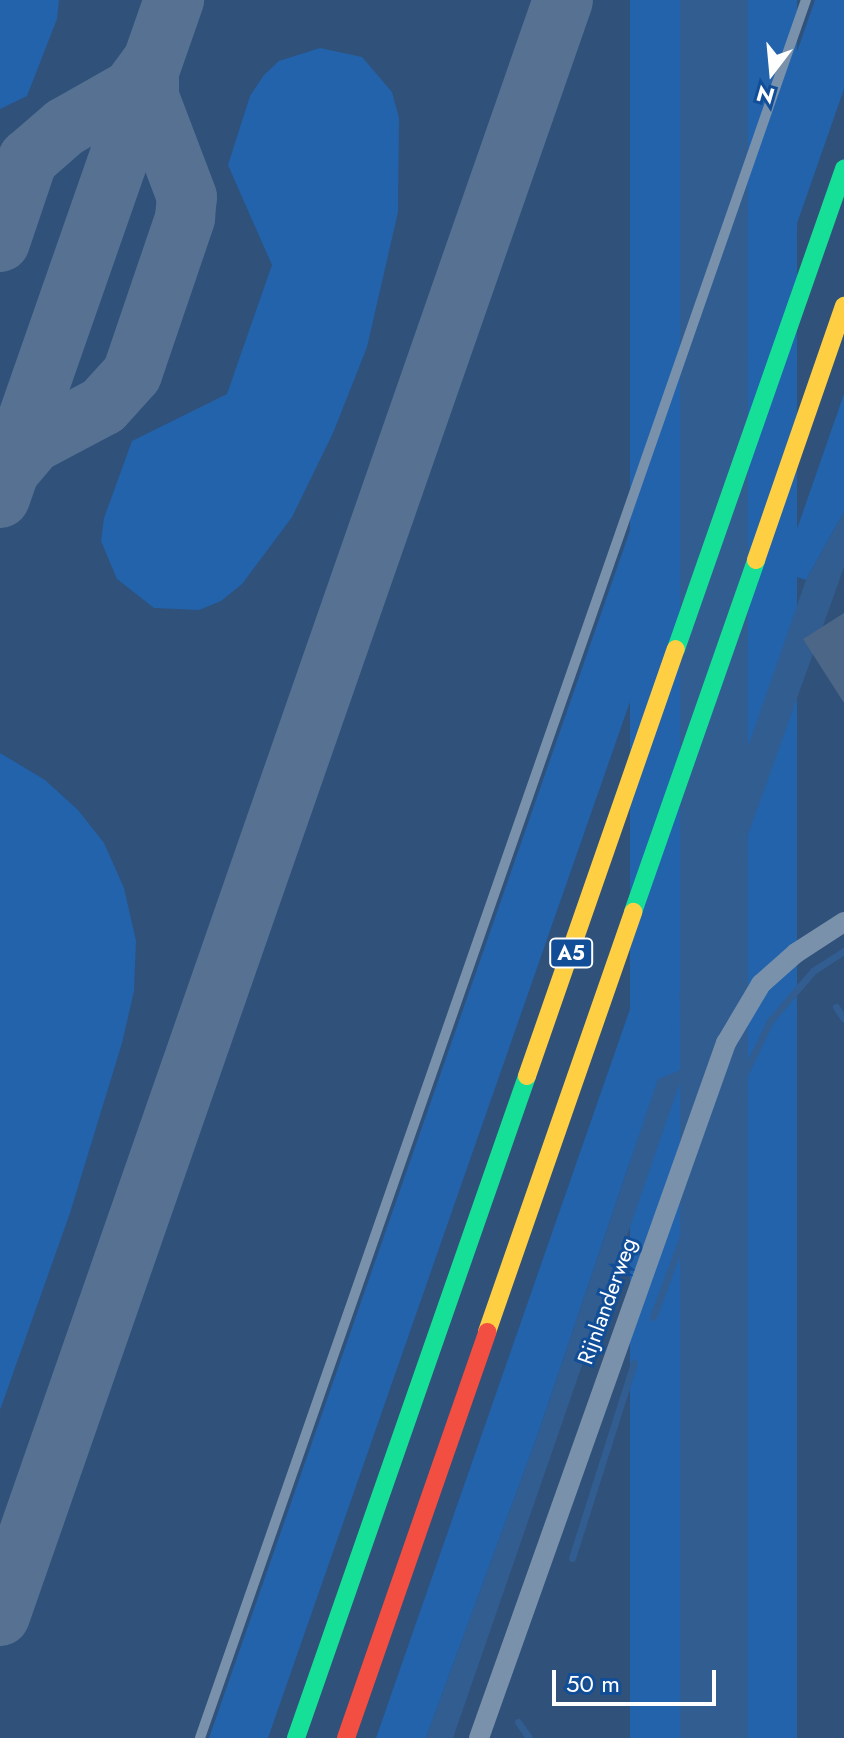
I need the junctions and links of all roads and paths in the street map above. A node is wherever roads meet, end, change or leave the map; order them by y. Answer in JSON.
{"nodes":[{"id":1,"x":806,"y":0,"type":"edge"},
{"id":2,"x":844,"y":169,"type":"edge"},
{"id":3,"x":844,"y":306,"type":"edge"},
{"id":4,"x":844,"y":922,"type":"edge"},
{"id":5,"x":200,"y":1738,"type":"edge"},
{"id":6,"x":296,"y":1738,"type":"edge"},
{"id":7,"x":346,"y":1738,"type":"edge"},
{"id":8,"x":479,"y":1738,"type":"edge"}],
"edges":[{"from":1,"to":5,"type":"lane"},
{"from":2,"to":6,"type":"highway","number":"A5"},
{"from":3,"to":7,"type":"highway","number":"A5"},
{"from":4,"to":8,"type":"street","name":"Rijnlanderweg"}]}
